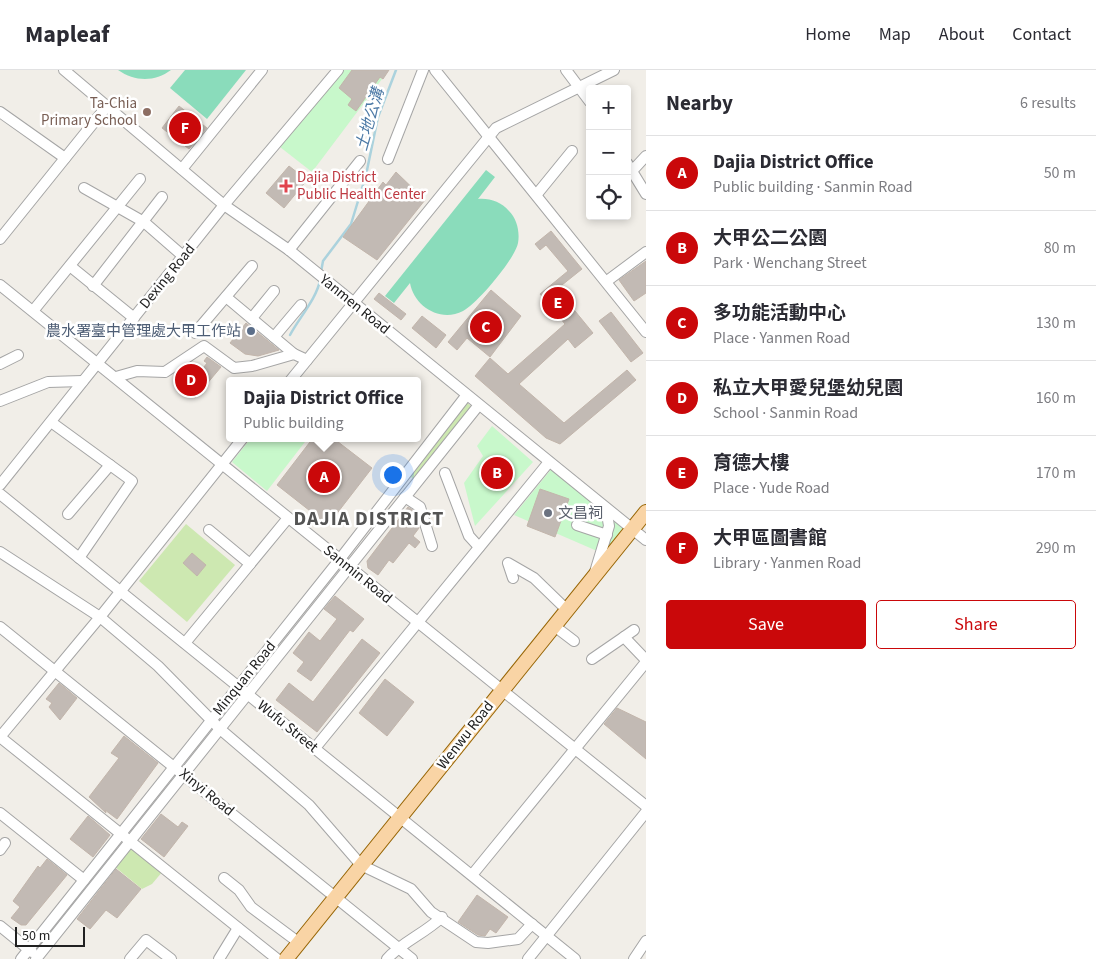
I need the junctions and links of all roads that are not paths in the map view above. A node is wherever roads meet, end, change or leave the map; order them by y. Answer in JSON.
{"nodes":[{"id":1,"x":64,"y":70,"type":"edge"},
{"id":2,"x":262,"y":70,"type":"edge"},
{"id":3,"x":338,"y":70,"type":"edge"},
{"id":4,"x":423,"y":70,"type":"edge"},
{"id":5,"x":435,"y":70,"type":"edge"},
{"id":6,"x":566,"y":70,"type":"edge"},
{"id":7,"x":614,"y":70,"type":"edge"},
{"id":8,"x":580,"y":87,"type":"junction"},
{"id":9,"x":586,"y":96,"type":"edge"},
{"id":10,"x":107,"y":106,"type":"junction"},
{"id":11,"x":0,"y":112,"type":"edge"},
{"id":12,"x":488,"y":135,"type":"junction"},
{"id":13,"x":572,"y":151,"type":"dead end"},
{"id":14,"x":646,"y":156,"type":"edge"},
{"id":15,"x":65,"y":158,"type":"junction"},
{"id":16,"x":388,"y":159,"type":"dead end"},
{"id":17,"x":360,"y":161,"type":"dead end"},
{"id":18,"x":631,"y":166,"type":"edge"},
{"id":19,"x":182,"y":169,"type":"junction"},
{"id":20,"x":631,"y":169,"type":"edge"},
{"id":21,"x":140,"y":179,"type":"dead end"},
{"id":22,"x":84,"y":188,"type":"dead end"},
{"id":23,"x":537,"y":194,"type":"junction"},
{"id":24,"x":646,"y":194,"type":"edge"},
{"id":25,"x":162,"y":197,"type":"dead end"},
{"id":26,"x":224,"y":205,"type":"junction"},
{"id":27,"x":117,"y":207,"type":"junction"},
{"id":28,"x":144,"y":222,"type":"junction"},
{"id":29,"x":0,"y":239,"type":"edge"},
{"id":30,"x":288,"y":250,"type":"junction"},
{"id":31,"x":646,"y":252,"type":"edge"},
{"id":32,"x":183,"y":256,"type":"junction"},
{"id":33,"x":70,"y":266,"type":"junction"},
{"id":34,"x":252,"y":266,"type":"dead end"},
{"id":35,"x":607,"y":281,"type":"junction"},
{"id":36,"x":0,"y":285,"type":"edge"},
{"id":37,"x":93,"y":286,"type":"junction"},
{"id":38,"x":274,"y":291,"type":"dead end"},
{"id":39,"x":226,"y":297,"type":"junction"},
{"id":40,"x":353,"y":302,"type":"junction"},
{"id":41,"x":301,"y":304,"type":"dead end"},
{"id":42,"x":33,"y":311,"type":"junction"},
{"id":43,"x":134,"y":318,"type":"junction"},
{"id":44,"x":252,"y":318,"type":"junction"},
{"id":45,"x":646,"y":332,"type":"edge"},
{"id":46,"x":195,"y":333,"type":"dead end"},
{"id":47,"x":274,"y":337,"type":"junction"},
{"id":48,"x":294,"y":354,"type":"junction"},
{"id":49,"x":18,"y":355,"type":"dead end"},
{"id":50,"x":307,"y":360,"type":"junction"},
{"id":51,"x":98,"y":363,"type":"junction"},
{"id":52,"x":0,"y":364,"type":"edge"},
{"id":53,"x":116,"y":377,"type":"junction"},
{"id":54,"x":293,"y":377,"type":"edge"},
{"id":55,"x":83,"y":381,"type":"junction"},
{"id":56,"x":466,"y":396,"type":"junction"},
{"id":57,"x":0,"y":401,"type":"edge"},
{"id":58,"x":478,"y":406,"type":"junction"},
{"id":59,"x":50,"y":422,"type":"junction"},
{"id":60,"x":240,"y":442,"type":"edge"},
{"id":61,"x":223,"y":462,"type":"junction"},
{"id":62,"x":549,"y":462,"type":"junction"},
{"id":63,"x":110,"y":465,"type":"junction"},
{"id":64,"x":445,"y":473,"type":"dead end"},
{"id":65,"x":401,"y":480,"type":"junction"},
{"id":66,"x":0,"y":484,"type":"edge"},
{"id":67,"x":410,"y":491,"type":"junction"},
{"id":68,"x":0,"y":494,"type":"edge"},
{"id":69,"x":606,"y":508,"type":"junction"},
{"id":70,"x":646,"y":512,"type":"edge"},
{"id":71,"x":68,"y":514,"type":"dead end"},
{"id":72,"x":288,"y":518,"type":"junction"},
{"id":73,"x":577,"y":525,"type":"dead end"},
{"id":74,"x":632,"y":529,"type":"junction"},
{"id":75,"x":209,"y":530,"type":"dead end"},
{"id":76,"x":607,"y":535,"type":"junction"},
{"id":77,"x":646,"y":540,"type":"edge"},
{"id":78,"x":432,"y":546,"type":"dead end"},
{"id":79,"x":479,"y":547,"type":"junction"},
{"id":80,"x":0,"y":552,"type":"edge"},
{"id":81,"x":79,"y":558,"type":"junction"},
{"id":82,"x":340,"y":559,"type":"junction"},
{"id":83,"x":250,"y":564,"type":"junction"},
{"id":84,"x":350,"y":567,"type":"junction"},
{"id":85,"x":593,"y":576,"type":"junction"},
{"id":86,"x":513,"y":578,"type":"dead end"},
{"id":87,"x":120,"y":590,"type":"junction"},
{"id":88,"x":566,"y":609,"type":"junction"},
{"id":89,"x":100,"y":617,"type":"junction"},
{"id":90,"x":418,"y":622,"type":"junction"},
{"id":91,"x":553,"y":625,"type":"junction"},
{"id":92,"x":0,"y":627,"type":"edge"},
{"id":93,"x":634,"y":630,"type":"dead end"},
{"id":94,"x":624,"y":637,"type":"junction"},
{"id":95,"x":574,"y":641,"type":"dead end"},
{"id":96,"x":185,"y":643,"type":"junction"},
{"id":97,"x":592,"y":659,"type":"dead end"},
{"id":98,"x":646,"y":661,"type":"edge"},
{"id":99,"x":55,"y":671,"type":"junction"},
{"id":100,"x":238,"y":686,"type":"junction"},
{"id":101,"x":501,"y":689,"type":"junction"},
{"id":102,"x":248,"y":694,"type":"junction"},
{"id":103,"x":212,"y":720,"type":"junction"},
{"id":104,"x":220,"y":729,"type":"junction"},
{"id":105,"x":0,"y":737,"type":"edge"},
{"id":106,"x":315,"y":748,"type":"junction"},
{"id":107,"x":575,"y":749,"type":"junction"},
{"id":108,"x":174,"y":766,"type":"junction"},
{"id":109,"x":184,"y":774,"type":"junction"},
{"id":110,"x":646,"y":806,"type":"edge"},
{"id":111,"x":646,"y":812,"type":"edge"},
{"id":112,"x":0,"y":813,"type":"edge"},
{"id":113,"x":401,"y":817,"type":"junction"},
{"id":114,"x":121,"y":834,"type":"junction"},
{"id":115,"x":130,"y":842,"type":"junction"},
{"id":116,"x":361,"y":865,"type":"junction"},
{"id":117,"x":472,"y":876,"type":"junction"},
{"id":118,"x":224,"y":878,"type":"dead end"},
{"id":119,"x":84,"y":880,"type":"junction"},
{"id":120,"x":335,"y":896,"type":"junction"},
{"id":121,"x":442,"y":917,"type":"junction"},
{"id":122,"x":532,"y":924,"type":"junction"},
{"id":123,"x":0,"y":926,"type":"edge"},
{"id":124,"x":238,"y":928,"type":"junction"},
{"id":125,"x":546,"y":936,"type":"junction"},
{"id":126,"x":646,"y":941,"type":"edge"},
{"id":127,"x":298,"y":942,"type":"junction"},
{"id":128,"x":398,"y":947,"type":"junction"},
{"id":129,"x":29,"y":949,"type":"junction"},
{"id":130,"x":38,"y":958,"type":"edge"},
{"id":131,"x":21,"y":959,"type":"edge"},
{"id":132,"x":130,"y":959,"type":"edge"},
{"id":133,"x":170,"y":959,"type":"edge"},
{"id":134,"x":219,"y":959,"type":"edge"},
{"id":135,"x":277,"y":959,"type":"edge"},
{"id":136,"x":286,"y":959,"type":"edge"},
{"id":137,"x":387,"y":959,"type":"edge"},
{"id":138,"x":412,"y":959,"type":"edge"},
{"id":139,"x":528,"y":959,"type":"edge"},
{"id":140,"x":574,"y":959,"type":"edge"},
{"id":141,"x":634,"y":959,"type":"edge"}],
"edges":[{"from":1,"to":10,"type":"street","name":"Yanmen Road"},
{"from":2,"to":19,"type":"street"},
{"from":3,"to":26,"type":"street","name":"Dexing Road"},
{"from":4,"to":16,"type":"street"},
{"from":5,"to":12,"type":"street"},
{"from":6,"to":8,"type":"street"},
{"from":7,"to":8,"type":"street"},
{"from":8,"to":9,"type":"street"},
{"from":8,"to":12,"type":"street"},
{"from":10,"to":15,"type":"street"},
{"from":10,"to":19,"type":"street","name":"Yanmen Road"},
{"from":11,"to":15,"type":"street"},
{"from":12,"to":23,"type":"street"},
{"from":12,"to":40,"type":"street"},
{"from":13,"to":23,"type":"street"},
{"from":14,"to":18,"type":"street"},
{"from":15,"to":29,"type":"street"},
{"from":17,"to":30,"type":"street"},
{"from":19,"to":26,"type":"street","name":"Yanmen Road"},
{"from":20,"to":24,"type":"street"},
{"from":21,"to":27,"type":"street"},
{"from":22,"to":27,"type":"street"},
{"from":23,"to":35,"type":"street"},
{"from":25,"to":28,"type":"street"},
{"from":26,"to":30,"type":"street","name":"Yanmen Road"},
{"from":26,"to":32,"type":"street","name":"Dexing Road"},
{"from":27,"to":28,"type":"street"},
{"from":27,"to":33,"type":"street"},
{"from":28,"to":32,"type":"street"},
{"from":28,"to":37,"type":"street"},
{"from":30,"to":40,"type":"street","name":"Yanmen Road"},
{"from":31,"to":35,"type":"street"},
{"from":32,"to":43,"type":"street","name":"Dexing Road"},
{"from":33,"to":37,"type":"street"},
{"from":33,"to":42,"type":"street"},
{"from":34,"to":39,"type":"street"},
{"from":35,"to":45,"type":"street"},
{"from":36,"to":42,"type":"street","name":"Sanmin Road"},
{"from":37,"to":43,"type":"street"},
{"from":38,"to":44,"type":"street"},
{"from":39,"to":44,"type":"street"},
{"from":39,"to":46,"type":"street"},
{"from":40,"to":50,"type":"street"},
{"from":40,"to":56,"type":"street","name":"Yanmen Road"},
{"from":41,"to":47,"type":"street"},
{"from":42,"to":51,"type":"street","name":"Sanmin Road"},
{"from":43,"to":51,"type":"street","name":"Dexing Road"},
{"from":44,"to":47,"type":"street"},
{"from":47,"to":48,"type":"street"},
{"from":48,"to":50,"type":"street"},
{"from":48,"to":53,"type":"street"},
{"from":49,"to":52,"type":"street"},
{"from":50,"to":54,"type":"street"},
{"from":51,"to":53,"type":"street","name":"Sanmin Road"},
{"from":51,"to":55,"type":"street","name":"Dexing Road"},
{"from":53,"to":61,"type":"street","name":"Sanmin Road"},
{"from":55,"to":57,"type":"street"},
{"from":55,"to":59,"type":"street","name":"Dexing Road"},
{"from":56,"to":58,"type":"street","name":"Yanmen Road"},
{"from":56,"to":65,"type":"street","name":"Minquan Road"},
{"from":58,"to":62,"type":"street","name":"Yanmen Road"},
{"from":58,"to":67,"type":"street","name":"Minquan Road"},
{"from":59,"to":63,"type":"street"},
{"from":59,"to":66,"type":"street","name":"Dexing Road"},
{"from":60,"to":61,"type":"street"},
{"from":61,"to":72,"type":"street","name":"Sanmin Road"},
{"from":61,"to":87,"type":"street"},
{"from":62,"to":69,"type":"street","name":"Yanmen Road"},
{"from":62,"to":79,"type":"street"},
{"from":63,"to":71,"type":"street"},
{"from":63,"to":81,"type":"street"},
{"from":64,"to":79,"type":"street"},
{"from":65,"to":67,"type":"street"},
{"from":65,"to":82,"type":"street","name":"Minquan Road"},
{"from":67,"to":78,"type":"street"},
{"from":67,"to":84,"type":"street","name":"Minquan Road"},
{"from":68,"to":81,"type":"street","name":"Wufu Street"},
{"from":69,"to":74,"type":"street","name":"Yanmen Road"},
{"from":69,"to":76,"type":"street"},
{"from":70,"to":74,"type":"main road","name":"Wenwu Road"},
{"from":72,"to":82,"type":"street","name":"Sanmin Road"},
{"from":72,"to":83,"type":"street"},
{"from":73,"to":76,"type":"street"},
{"from":74,"to":77,"type":"street","name":"Yanmen Road"},
{"from":74,"to":85,"type":"main road","name":"Wenwu Road"},
{"from":75,"to":83,"type":"street"},
{"from":76,"to":85,"type":"street"},
{"from":79,"to":90,"type":"street"},
{"from":80,"to":89,"type":"street"},
{"from":81,"to":87,"type":"street","name":"Wufu Street"},
{"from":82,"to":84,"type":"street","name":"Sanmin Road"},
{"from":82,"to":100,"type":"street","name":"Minquan Road"},
{"from":83,"to":96,"type":"street"},
{"from":84,"to":90,"type":"street","name":"Sanmin Road"},
{"from":84,"to":102,"type":"street","name":"Minquan Road"},
{"from":85,"to":88,"type":"main road","name":"Wenwu Road"},
{"from":86,"to":88,"type":"street"},
{"from":87,"to":89,"type":"street"},
{"from":87,"to":96,"type":"street","name":"Wufu Street"},
{"from":88,"to":91,"type":"main road","name":"Wenwu Road"},
{"from":89,"to":99,"type":"street"},
{"from":89,"to":103,"type":"street"},
{"from":90,"to":101,"type":"street","name":"Sanmin Road"},
{"from":90,"to":106,"type":"street"},
{"from":91,"to":95,"type":"street"},
{"from":91,"to":101,"type":"main road","name":"Wenwu Road"},
{"from":92,"to":99,"type":"street","name":"Xinyi Road"},
{"from":93,"to":94,"type":"street"},
{"from":94,"to":97,"type":"street"},
{"from":94,"to":98,"type":"street"},
{"from":96,"to":100,"type":"street","name":"Wufu Street"},
{"from":98,"to":107,"type":"street"},
{"from":99,"to":105,"type":"street"},
{"from":99,"to":108,"type":"street","name":"Xinyi Road"},
{"from":100,"to":102,"type":"street","name":"Wufu Street"},
{"from":100,"to":103,"type":"street","name":"Minquan Road"},
{"from":101,"to":107,"type":"street","name":"Sanmin Road"},
{"from":101,"to":113,"type":"main road","name":"Wenwu Road"},
{"from":102,"to":104,"type":"street","name":"Minquan Road"},
{"from":102,"to":106,"type":"street","name":"Wufu Street"},
{"from":103,"to":104,"type":"street"},
{"from":103,"to":108,"type":"street","name":"Minquan Road"},
{"from":104,"to":109,"type":"street","name":"Minquan Road"},
{"from":104,"to":116,"type":"street"},
{"from":105,"to":114,"type":"street"},
{"from":106,"to":113,"type":"street","name":"Wufu Street"},
{"from":107,"to":110,"type":"street","name":"Sanmin Road"},
{"from":107,"to":117,"type":"street"},
{"from":108,"to":109,"type":"street","name":"Xinyi Road"},
{"from":108,"to":114,"type":"street","name":"Minquan Road"},
{"from":109,"to":115,"type":"street","name":"Minquan Road"},
{"from":109,"to":120,"type":"street","name":"Xinyi Road"},
{"from":111,"to":125,"type":"street"},
{"from":112,"to":119,"type":"street"},
{"from":113,"to":116,"type":"main road","name":"Wenwu Road"},
{"from":113,"to":117,"type":"street","name":"Wufu Street"},
{"from":114,"to":115,"type":"street"},
{"from":114,"to":119,"type":"street","name":"Minquan Road"},
{"from":115,"to":124,"type":"street"},
{"from":115,"to":130,"type":"street","name":"Minquan Road"},
{"from":116,"to":120,"type":"main road","name":"Wenwu Road"},
{"from":116,"to":121,"type":"street"},
{"from":117,"to":122,"type":"street","name":"Wufu Street"},
{"from":118,"to":127,"type":"street"},
{"from":119,"to":129,"type":"street","name":"Minquan Road"},
{"from":120,"to":127,"type":"main road","name":"Wenwu Road"},
{"from":120,"to":128,"type":"street","name":"Xinyi Road"},
{"from":121,"to":122,"type":"street"},
{"from":121,"to":128,"type":"street"},
{"from":122,"to":125,"type":"street","name":"Wufu Street"},
{"from":123,"to":129,"type":"street"},
{"from":124,"to":134,"type":"street"},
{"from":124,"to":135,"type":"street"},
{"from":125,"to":139,"type":"street"},
{"from":125,"to":140,"type":"street","name":"Wufu Street"},
{"from":126,"to":141,"type":"street"},
{"from":127,"to":136,"type":"main road","name":"Wenwu Road"},
{"from":128,"to":137,"type":"street"},
{"from":128,"to":138,"type":"street","name":"Xinyi Road"},
{"from":129,"to":130,"type":"street"},
{"from":129,"to":131,"type":"street","name":"Minquan Road"},
{"from":132,"to":133,"type":"street"}]}
